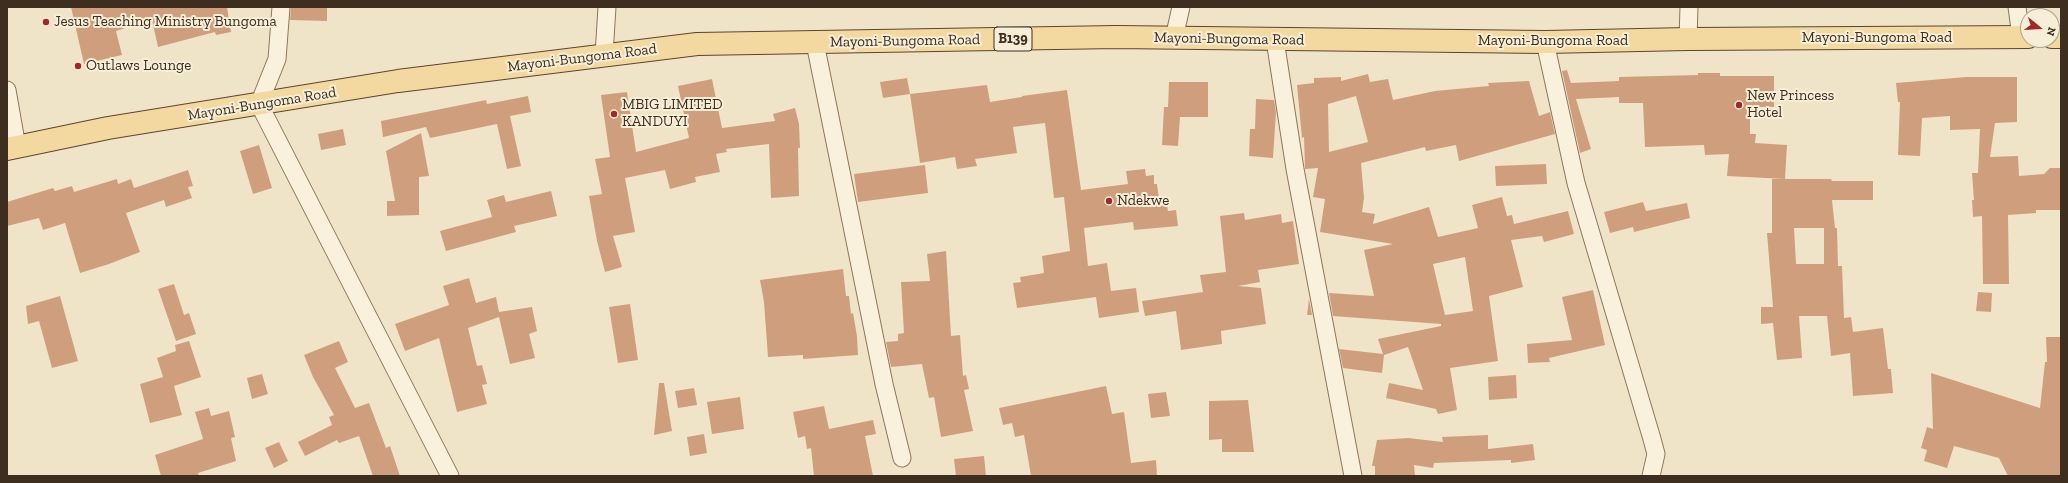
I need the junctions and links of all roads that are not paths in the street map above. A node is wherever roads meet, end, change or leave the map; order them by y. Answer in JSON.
{"nodes":[{"id":1,"x":281,"y":7,"type":"edge"},
{"id":2,"x":608,"y":7,"type":"edge"},
{"id":3,"x":1181,"y":7,"type":"edge"},
{"id":4,"x":1689,"y":7,"type":"edge"},
{"id":5,"x":2017,"y":7,"type":"edge"},
{"id":6,"x":2020,"y":18,"type":"edge"},
{"id":7,"x":2020,"y":37,"type":"edge"},
{"id":8,"x":1174,"y":38,"type":"junction"},
{"id":9,"x":1688,"y":39,"type":"junction"},
{"id":10,"x":1275,"y":40,"type":"junction"},
{"id":11,"x":1544,"y":42,"type":"junction"},
{"id":12,"x":816,"y":43,"type":"junction"},
{"id":13,"x":604,"y":55,"type":"junction"},
{"id":14,"x":7,"y":90,"type":"edge"},
{"id":15,"x":259,"y":104,"type":"junction"},
{"id":16,"x":12,"y":148,"type":"edge"},
{"id":17,"x":902,"y":458,"type":"dead end"},
{"id":18,"x":450,"y":476,"type":"edge"},
{"id":19,"x":1353,"y":476,"type":"edge"},
{"id":20,"x":1651,"y":476,"type":"edge"}],
"edges":[{"from":1,"to":15,"type":"street"},
{"from":2,"to":13,"type":"street"},
{"from":3,"to":8,"type":"street"},
{"from":4,"to":9,"type":"street"},
{"from":5,"to":6,"type":"street"},
{"from":7,"to":9,"type":"main road","name":"Mayoni-Bungoma Road","number":"B139"},
{"from":8,"to":10,"type":"main road","name":"Mayoni-Bungoma Road","number":"B139"},
{"from":8,"to":12,"type":"main road","name":"Mayoni-Bungoma Road","number":"B139"},
{"from":9,"to":11,"type":"main road","name":"Mayoni-Bungoma Road","number":"B139"},
{"from":10,"to":11,"type":"main road","name":"Mayoni-Bungoma Road","number":"B139"},
{"from":10,"to":19,"type":"street"},
{"from":11,"to":20,"type":"street"},
{"from":12,"to":13,"type":"main road","name":"Mayoni-Bungoma Road","number":"B139"},
{"from":12,"to":17,"type":"street"},
{"from":13,"to":15,"type":"main road","name":"Mayoni-Bungoma Road","number":"B139"},
{"from":14,"to":16,"type":"street"},
{"from":15,"to":16,"type":"main road","name":"Mayoni-Bungoma Road","number":"B139"},
{"from":15,"to":18,"type":"street"}]}
